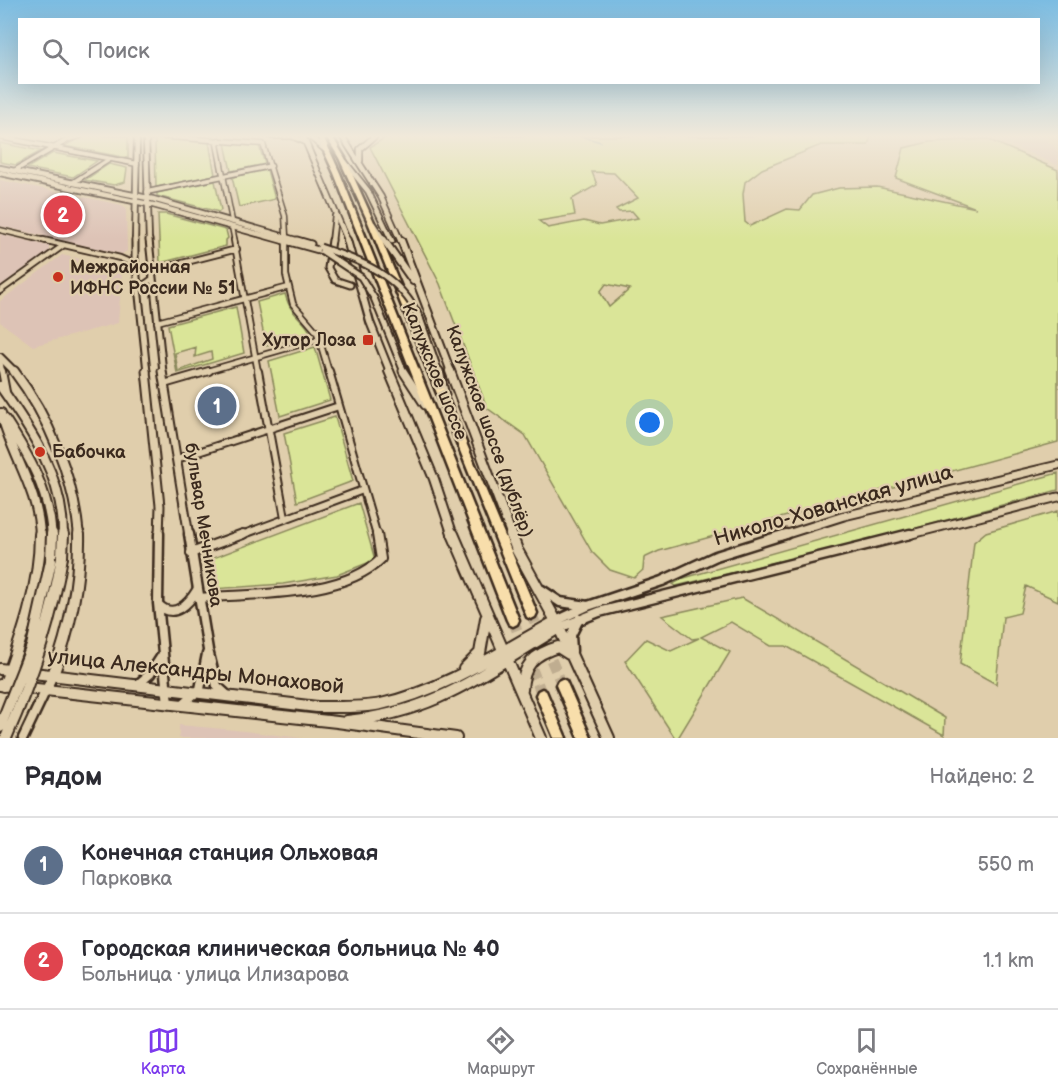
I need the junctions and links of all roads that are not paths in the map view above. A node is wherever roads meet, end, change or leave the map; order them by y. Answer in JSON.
{"nodes":[{"id":1,"x":92,"y":170,"type":"edge"},
{"id":2,"x":137,"y":170,"type":"edge"},
{"id":3,"x":147,"y":170,"type":"edge"},
{"id":4,"x":222,"y":170,"type":"edge"},
{"id":5,"x":250,"y":170,"type":"edge"},
{"id":6,"x":272,"y":170,"type":"edge"},
{"id":7,"x":319,"y":170,"type":"edge"},
{"id":8,"x":335,"y":170,"type":"edge"},
{"id":9,"x":348,"y":170,"type":"edge"},
{"id":10,"x":352,"y":170,"type":"edge"},
{"id":11,"x":365,"y":170,"type":"edge"},
{"id":12,"x":14,"y":171,"type":"edge"},
{"id":13,"x":0,"y":173,"type":"edge"},
{"id":14,"x":7,"y":174,"type":"junction"},
{"id":15,"x":223,"y":176,"type":"junction"},
{"id":16,"x":0,"y":179,"type":"edge"},
{"id":17,"x":72,"y":183,"type":"junction"},
{"id":18,"x":136,"y":183,"type":"junction"},
{"id":19,"x":119,"y":192,"type":"junction"},
{"id":20,"x":147,"y":198,"type":"junction"},
{"id":21,"x":135,"y":199,"type":"junction"},
{"id":22,"x":230,"y":212,"type":"junction"},
{"id":23,"x":335,"y":216,"type":"junction"},
{"id":24,"x":218,"y":217,"type":"junction"},
{"id":25,"x":371,"y":222,"type":"junction"},
{"id":26,"x":232,"y":224,"type":"junction"},
{"id":27,"x":0,"y":230,"type":"edge"},
{"id":28,"x":246,"y":231,"type":"junction"},
{"id":29,"x":286,"y":235,"type":"dead end"},
{"id":30,"x":234,"y":236,"type":"junction"},
{"id":31,"x":392,"y":241,"type":"tunnel mouth"},
{"id":32,"x":286,"y":243,"type":"dead end"},
{"id":33,"x":64,"y":245,"type":"junction"},
{"id":34,"x":237,"y":249,"type":"junction"},
{"id":35,"x":321,"y":249,"type":"junction"},
{"id":36,"x":135,"y":253,"type":"junction"},
{"id":37,"x":120,"y":258,"type":"junction"},
{"id":38,"x":136,"y":265,"type":"junction"},
{"id":39,"x":151,"y":271,"type":"junction"},
{"id":40,"x":152,"y":279,"type":"junction"},
{"id":41,"x":138,"y":284,"type":"junction"},
{"id":42,"x":350,"y":285,"type":"dead end"},
{"id":43,"x":289,"y":287,"type":"junction"},
{"id":44,"x":418,"y":288,"type":"junction"},
{"id":45,"x":0,"y":291,"type":"edge"},
{"id":46,"x":246,"y":298,"type":"junction"},
{"id":47,"x":157,"y":322,"type":"junction"},
{"id":48,"x":319,"y":339,"type":"junction"},
{"id":49,"x":256,"y":357,"type":"junction"},
{"id":50,"x":0,"y":359,"type":"edge"},
{"id":51,"x":164,"y":384,"type":"junction"},
{"id":52,"x":0,"y":386,"type":"edge"},
{"id":53,"x":6,"y":394,"type":"junction"},
{"id":54,"x":339,"y":406,"type":"junction"},
{"id":55,"x":0,"y":413,"type":"edge"},
{"id":56,"x":449,"y":413,"type":"junction"},
{"id":57,"x":435,"y":420,"type":"junction"},
{"id":58,"x":269,"y":429,"type":"junction"},
{"id":59,"x":177,"y":459,"type":"junction"},
{"id":60,"x":1058,"y":465,"type":"edge"},
{"id":61,"x":363,"y":490,"type":"junction"},
{"id":62,"x":1058,"y":497,"type":"edge"},
{"id":63,"x":285,"y":518,"type":"junction"},
{"id":64,"x":191,"y":553,"type":"junction"},
{"id":65,"x":531,"y":579,"type":"junction"},
{"id":66,"x":198,"y":589,"type":"junction"},
{"id":67,"x":199,"y":598,"type":"junction"},
{"id":68,"x":158,"y":603,"type":"junction"},
{"id":69,"x":588,"y":606,"type":"junction"},
{"id":70,"x":531,"y":613,"type":"tunnel mouth"},
{"id":71,"x":486,"y":616,"type":"junction"},
{"id":72,"x":579,"y":619,"type":"junction"},
{"id":73,"x":513,"y":620,"type":"tunnel mouth"},
{"id":74,"x":557,"y":625,"type":"junction"},
{"id":75,"x":208,"y":650,"type":"junction"},
{"id":76,"x":163,"y":653,"type":"junction"},
{"id":77,"x":505,"y":655,"type":"junction"},
{"id":78,"x":573,"y":658,"type":"junction"},
{"id":79,"x":5,"y":669,"type":"edge"},
{"id":80,"x":53,"y":675,"type":"junction"},
{"id":81,"x":455,"y":677,"type":"junction"},
{"id":82,"x":137,"y":685,"type":"junction"},
{"id":83,"x":562,"y":685,"type":"tunnel mouth"},
{"id":84,"x":2,"y":686,"type":"edge"},
{"id":85,"x":167,"y":689,"type":"junction"},
{"id":86,"x":45,"y":691,"type":"junction"},
{"id":87,"x":522,"y":692,"type":"junction"},
{"id":88,"x":198,"y":694,"type":"junction"},
{"id":89,"x":542,"y":694,"type":"tunnel mouth"},
{"id":90,"x":230,"y":697,"type":"junction"},
{"id":91,"x":174,"y":705,"type":"junction"},
{"id":92,"x":337,"y":722,"type":"junction"},
{"id":93,"x":0,"y":727,"type":"edge"},
{"id":94,"x":6,"y":738,"type":"edge"},
{"id":95,"x":23,"y":738,"type":"edge"},
{"id":96,"x":456,"y":738,"type":"edge"},
{"id":97,"x":540,"y":738,"type":"edge"},
{"id":98,"x":560,"y":738,"type":"edge"},
{"id":99,"x":585,"y":738,"type":"edge"},
{"id":100,"x":609,"y":738,"type":"edge"}],
"edges":[{"from":1,"to":17,"type":"street"},
{"from":2,"to":18,"type":"street","name":"бульвар Мечникова"},
{"from":3,"to":20,"type":"street","name":"бульвар Мечникова"},
{"from":4,"to":15,"type":"street"},
{"from":5,"to":15,"type":"street"},
{"from":6,"to":29,"type":"street"},
{"from":7,"to":23,"type":"main road"},
{"from":8,"to":57,"type":"highway","name":"Калужское шоссе"},
{"from":9,"to":25,"type":"highway","name":"Калужское шоссе"},
{"from":10,"to":31,"type":"street"},
{"from":11,"to":44,"type":"main road","name":"Калужское шоссе (дублёр)"},
{"from":12,"to":17,"type":"street"},
{"from":13,"to":14,"type":"street"},
{"from":14,"to":16,"type":"street"},
{"from":14,"to":21,"type":"street"},
{"from":15,"to":20,"type":"street"},
{"from":15,"to":22,"type":"street"},
{"from":17,"to":19,"type":"street"},
{"from":18,"to":19,"type":"street"},
{"from":18,"to":21,"type":"street","name":"бульвар Мечникова"},
{"from":19,"to":21,"type":"street"},
{"from":20,"to":21,"type":"street"},
{"from":20,"to":24,"type":"street"},
{"from":20,"to":26,"type":"street"},
{"from":20,"to":39,"type":"street","name":"бульвар Мечникова"},
{"from":21,"to":36,"type":"street","name":"бульвар Мечникова"},
{"from":22,"to":24,"type":"street"},
{"from":22,"to":26,"type":"street"},
{"from":23,"to":42,"type":"street"},
{"from":23,"to":71,"type":"main road"},
{"from":24,"to":26,"type":"street"},
{"from":25,"to":44,"type":"main road"},
{"from":25,"to":56,"type":"highway","name":"Калужское шоссе"},
{"from":26,"to":28,"type":"street"},
{"from":26,"to":30,"type":"street"},
{"from":26,"to":35,"type":"street"},
{"from":27,"to":33,"type":"street"},
{"from":28,"to":30,"type":"street"},
{"from":28,"to":35,"type":"street"},
{"from":30,"to":34,"type":"street"},
{"from":32,"to":43,"type":"street"},
{"from":33,"to":37,"type":"street"},
{"from":33,"to":45,"type":"street"},
{"from":34,"to":39,"type":"street"},
{"from":34,"to":46,"type":"street"},
{"from":35,"to":56,"type":"street","bridge":true},
{"from":35,"to":57,"type":"street","bridge":true},
{"from":36,"to":37,"type":"street"},
{"from":36,"to":38,"type":"street","name":"бульвар Мечникова"},
{"from":37,"to":38,"type":"street"},
{"from":38,"to":41,"type":"street","name":"бульвар Мечникова"},
{"from":39,"to":40,"type":"street","name":"бульвар Мечникова"},
{"from":40,"to":41,"type":"street"},
{"from":40,"to":47,"type":"street","name":"бульвар Мечникова"},
{"from":41,"to":68,"type":"street","name":"бульвар Мечникова"},
{"from":43,"to":46,"type":"street"},
{"from":43,"to":48,"type":"street"},
{"from":44,"to":65,"type":"main road","name":"Калужское шоссе (дублёр)"},
{"from":46,"to":47,"type":"street"},
{"from":46,"to":49,"type":"street"},
{"from":47,"to":51,"type":"street","name":"бульвар Мечникова"},
{"from":48,"to":49,"type":"street"},
{"from":48,"to":54,"type":"street"},
{"from":49,"to":51,"type":"street"},
{"from":49,"to":58,"type":"street"},
{"from":50,"to":53,"type":"street"},
{"from":50,"to":80,"type":"main road"},
{"from":51,"to":59,"type":"street","name":"бульвар Мечникова"},
{"from":52,"to":53,"type":"main road"},
{"from":53,"to":94,"type":"main road","bridge":true},
{"from":54,"to":58,"type":"street"},
{"from":54,"to":61,"type":"street"},
{"from":55,"to":79,"type":"main road"},
{"from":55,"to":93,"type":"main road","bridge":true},
{"from":56,"to":70,"type":"highway","name":"Калужское шоссе"},
{"from":57,"to":73,"type":"highway","name":"Калужское шоссе"},
{"from":58,"to":59,"type":"street"},
{"from":58,"to":63,"type":"street"},
{"from":59,"to":64,"type":"street","name":"бульвар Мечникова"},
{"from":60,"to":69,"type":"street","name":"Николо-Хованская улица"},
{"from":61,"to":63,"type":"street"},
{"from":61,"to":67,"type":"street"},
{"from":62,"to":72,"type":"street"},
{"from":63,"to":64,"type":"street"},
{"from":64,"to":66,"type":"street","name":"бульвар Мечникова"},
{"from":65,"to":69,"type":"street"},
{"from":65,"to":74,"type":"main road","name":"Калужское шоссе (дублёр)"},
{"from":66,"to":67,"type":"street","name":"бульвар Мечникова"},
{"from":66,"to":68,"type":"street"},
{"from":67,"to":75,"type":"street","name":"бульвар Мечникова"},
{"from":68,"to":76,"type":"street","name":"бульвар Мечникова"},
{"from":69,"to":74,"type":"street","name":"Николо-Хованская улица"},
{"from":71,"to":77,"type":"main road"},
{"from":71,"to":81,"type":"main road"},
{"from":72,"to":74,"type":"street"},
{"from":72,"to":78,"type":"street"},
{"from":74,"to":77,"type":"main road"},
{"from":74,"to":78,"type":"main road","name":"Калужское шоссе (дублёр)"},
{"from":75,"to":88,"type":"street"},
{"from":75,"to":90,"type":"street","name":"бульвар Мечникова"},
{"from":76,"to":82,"type":"street"},
{"from":76,"to":85,"type":"street","name":"бульвар Мечникова"},
{"from":77,"to":81,"type":"main road","name":"улица Александры Монаховой"},
{"from":77,"to":87,"type":"main road"},
{"from":77,"to":92,"type":"main road","name":"улица Александры Монаховой"},
{"from":78,"to":87,"type":"main road"},
{"from":78,"to":100,"type":"main road","name":"Калужское шоссе (дублёр)"},
{"from":79,"to":80,"type":"main road","name":"улица Александры Монаховой"},
{"from":79,"to":84,"type":"main road"},
{"from":80,"to":82,"type":"main road","name":"улица Александры Монаховой"},
{"from":80,"to":86,"type":"street"},
{"from":81,"to":90,"type":"main road","name":"улица Александры Монаховой"},
{"from":82,"to":85,"type":"main road","name":"улица Александры Монаховой"},
{"from":83,"to":99,"type":"highway"},
{"from":84,"to":86,"type":"main road","name":"улица Александры Монаховой"},
{"from":85,"to":88,"type":"main road","name":"улица Александры Монаховой"},
{"from":85,"to":91,"type":"street","name":"бульвар Мечникова"},
{"from":86,"to":91,"type":"main road","name":"улица Александры Монаховой"},
{"from":86,"to":95,"type":"street"},
{"from":87,"to":97,"type":"main road"},
{"from":88,"to":90,"type":"main road","name":"улица Александры Монаховой"},
{"from":88,"to":91,"type":"street"},
{"from":89,"to":98,"type":"highway"},
{"from":91,"to":92,"type":"main road","name":"улица Александры Монаховой"},
{"from":92,"to":96,"type":"main road","name":"улица Александры Монаховой"}]}
